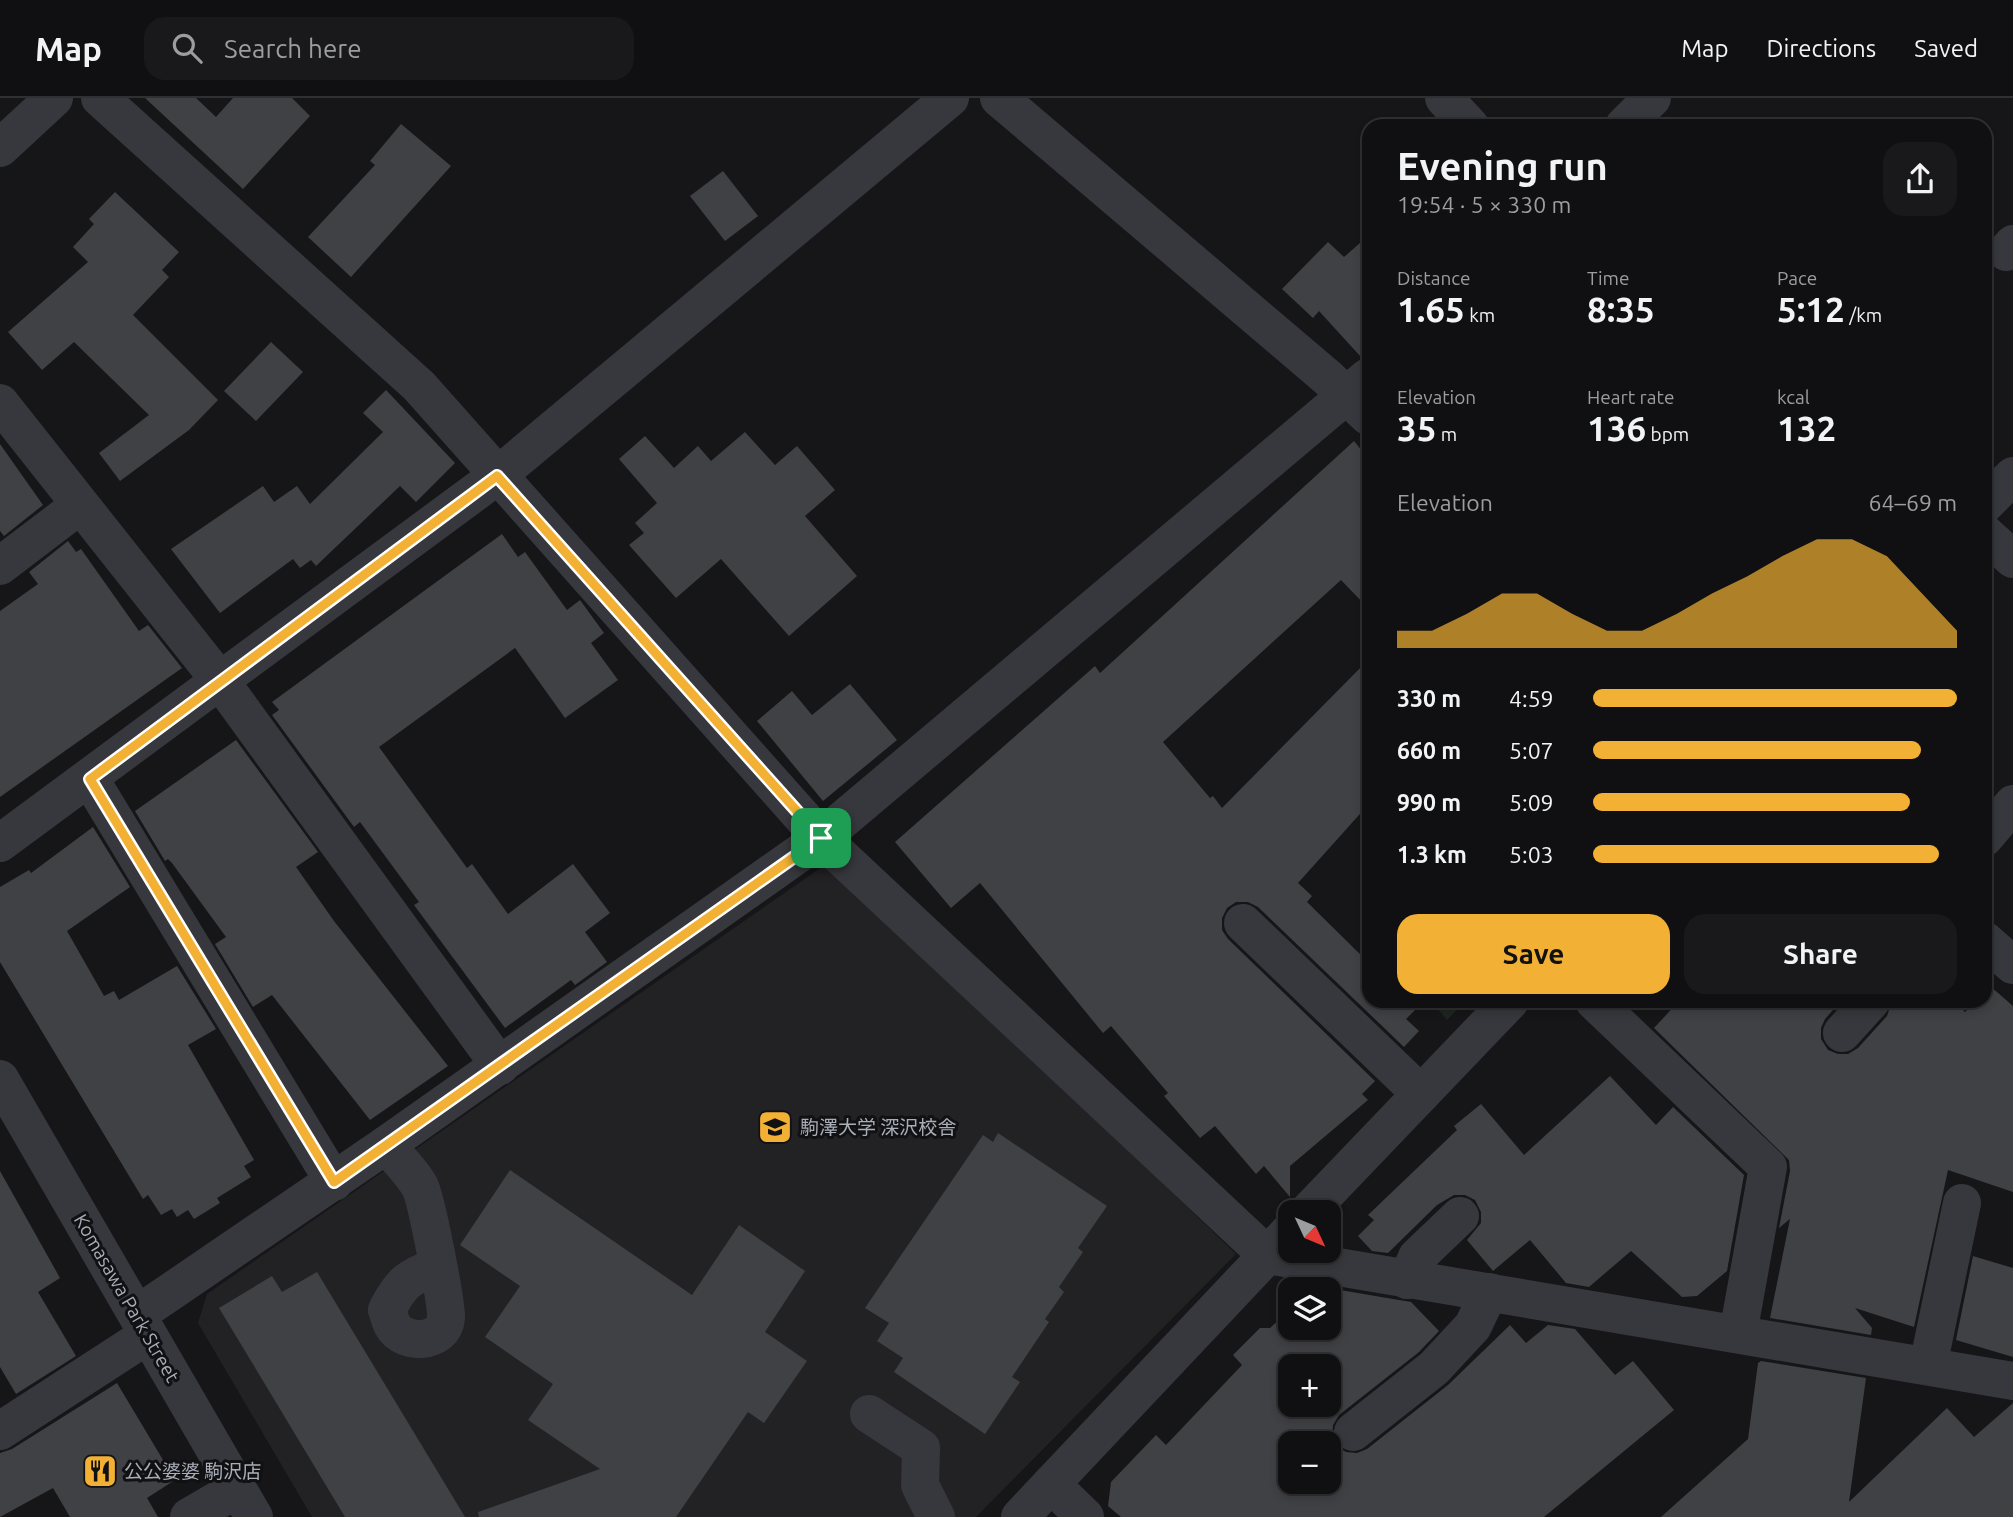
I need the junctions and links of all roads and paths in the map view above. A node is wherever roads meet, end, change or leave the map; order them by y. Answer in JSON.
{"nodes":[{"id":1,"x":54,"y":98,"type":"edge"},
{"id":2,"x":100,"y":98,"type":"edge"},
{"id":3,"x":950,"y":98,"type":"edge"},
{"id":4,"x":999,"y":98,"type":"edge"},
{"id":5,"x":1444,"y":98,"type":"edge"},
{"id":6,"x":1652,"y":98,"type":"edge"},
{"id":7,"x":1464,"y":119,"type":"edge"},
{"id":8,"x":1631,"y":119,"type":"edge"},
{"id":9,"x":0,"y":148,"type":"edge"},
{"id":10,"x":1362,"y":396,"type":"edge"},
{"id":11,"x":0,"y":403,"type":"edge"},
{"id":12,"x":497,"y":476,"type":"junction"},
{"id":13,"x":2013,"y":476,"type":"edge"},
{"id":14,"x":1992,"y":497,"type":"edge"},
{"id":15,"x":80,"y":505,"type":"junction"},
{"id":16,"x":1992,"y":540,"type":"edge"},
{"id":17,"x":2013,"y":559,"type":"edge"},
{"id":18,"x":0,"y":566,"type":"edge"},
{"id":19,"x":221,"y":682,"type":"junction"},
{"id":20,"x":90,"y":779,"type":"junction"},
{"id":21,"x":2013,"y":804,"type":"edge"},
{"id":22,"x":1992,"y":829,"type":"edge"},
{"id":23,"x":821,"y":838,"type":"junction"},
{"id":24,"x":0,"y":843,"type":"edge"},
{"id":25,"x":1243,"y":923,"type":"dead end"},
{"id":26,"x":1992,"y":947,"type":"edge"},
{"id":27,"x":2013,"y":965,"type":"edge"},
{"id":28,"x":1503,"y":1008,"type":"edge"},
{"id":29,"x":1601,"y":1008,"type":"edge"},
{"id":30,"x":1865,"y":1008,"type":"edge"},
{"id":31,"x":1842,"y":1033,"type":"dead end"},
{"id":32,"x":500,"y":1066,"type":"junction"},
{"id":33,"x":3,"y":1090,"type":"edge"},
{"id":34,"x":1421,"y":1094,"type":"junction"},
{"id":35,"x":386,"y":1146,"type":"junction"},
{"id":36,"x":334,"y":1182,"type":"junction"},
{"id":37,"x":1319,"y":1200,"type":"edge"},
{"id":38,"x":1962,"y":1203,"type":"dead end"},
{"id":39,"x":1460,"y":1216,"type":"dead end"},
{"id":40,"x":1278,"y":1243,"type":"edge"},
{"id":41,"x":1341,"y":1261,"type":"edge"},
{"id":42,"x":438,"y":1266,"type":"dead end"},
{"id":43,"x":1407,"y":1280,"type":"junction"},
{"id":44,"x":1489,"y":1292,"type":"junction"},
{"id":45,"x":143,"y":1325,"type":"junction"},
{"id":46,"x":1738,"y":1334,"type":"junction"},
{"id":47,"x":1928,"y":1366,"type":"junction"},
{"id":48,"x":2013,"y":1381,"type":"edge"},
{"id":49,"x":869,"y":1414,"type":"dead end"},
{"id":50,"x":0,"y":1431,"type":"edge"},
{"id":51,"x":1353,"y":1432,"type":"dead end"},
{"id":52,"x":1051,"y":1484,"type":"junction"},
{"id":53,"x":246,"y":1503,"type":"edge"},
{"id":54,"x":190,"y":1517,"type":"edge"},
{"id":55,"x":936,"y":1517,"type":"edge"},
{"id":56,"x":1020,"y":1517,"type":"edge"},
{"id":57,"x":1085,"y":1517,"type":"edge"}],
"edges":[{"from":1,"to":9,"type":"street"},
{"from":2,"to":12,"type":"street"},
{"from":3,"to":12,"type":"street"},
{"from":4,"to":10,"type":"street"},
{"from":5,"to":7,"type":"street"},
{"from":6,"to":8,"type":"street"},
{"from":10,"to":23,"type":"street"},
{"from":11,"to":15,"type":"street"},
{"from":12,"to":19,"type":"street"},
{"from":12,"to":23,"type":"street"},
{"from":13,"to":14,"type":"street"},
{"from":15,"to":18,"type":"street"},
{"from":15,"to":19,"type":"street"},
{"from":16,"to":17,"type":"street"},
{"from":19,"to":20,"type":"street"},
{"from":19,"to":32,"type":"street"},
{"from":20,"to":24,"type":"street"},
{"from":20,"to":36,"type":"street"},
{"from":21,"to":22,"type":"street"},
{"from":23,"to":32,"type":"street"},
{"from":23,"to":40,"type":"street"},
{"from":25,"to":34,"type":"street"},
{"from":26,"to":27,"type":"street"},
{"from":28,"to":34,"type":"street"},
{"from":29,"to":46,"type":"street"},
{"from":30,"to":31,"type":"street"},
{"from":32,"to":35,"type":"street"},
{"from":33,"to":45,"type":"street","name":"Komasawa Park Street"},
{"from":34,"to":37,"type":"street"},
{"from":35,"to":36,"type":"street"},
{"from":35,"to":42,"type":"street"},
{"from":36,"to":45,"type":"street"},
{"from":38,"to":47,"type":"street"},
{"from":39,"to":43,"type":"street"},
{"from":40,"to":52,"type":"street"},
{"from":41,"to":43,"type":"street"},
{"from":43,"to":44,"type":"street"},
{"from":44,"to":46,"type":"street"},
{"from":44,"to":51,"type":"street"},
{"from":45,"to":50,"type":"street"},
{"from":45,"to":53,"type":"street","name":"Komasawa Park Street"},
{"from":46,"to":47,"type":"street"},
{"from":47,"to":48,"type":"street"},
{"from":49,"to":55,"type":"street"},
{"from":52,"to":56,"type":"street"},
{"from":52,"to":57,"type":"street"},
{"from":53,"to":54,"type":"street"}]}
